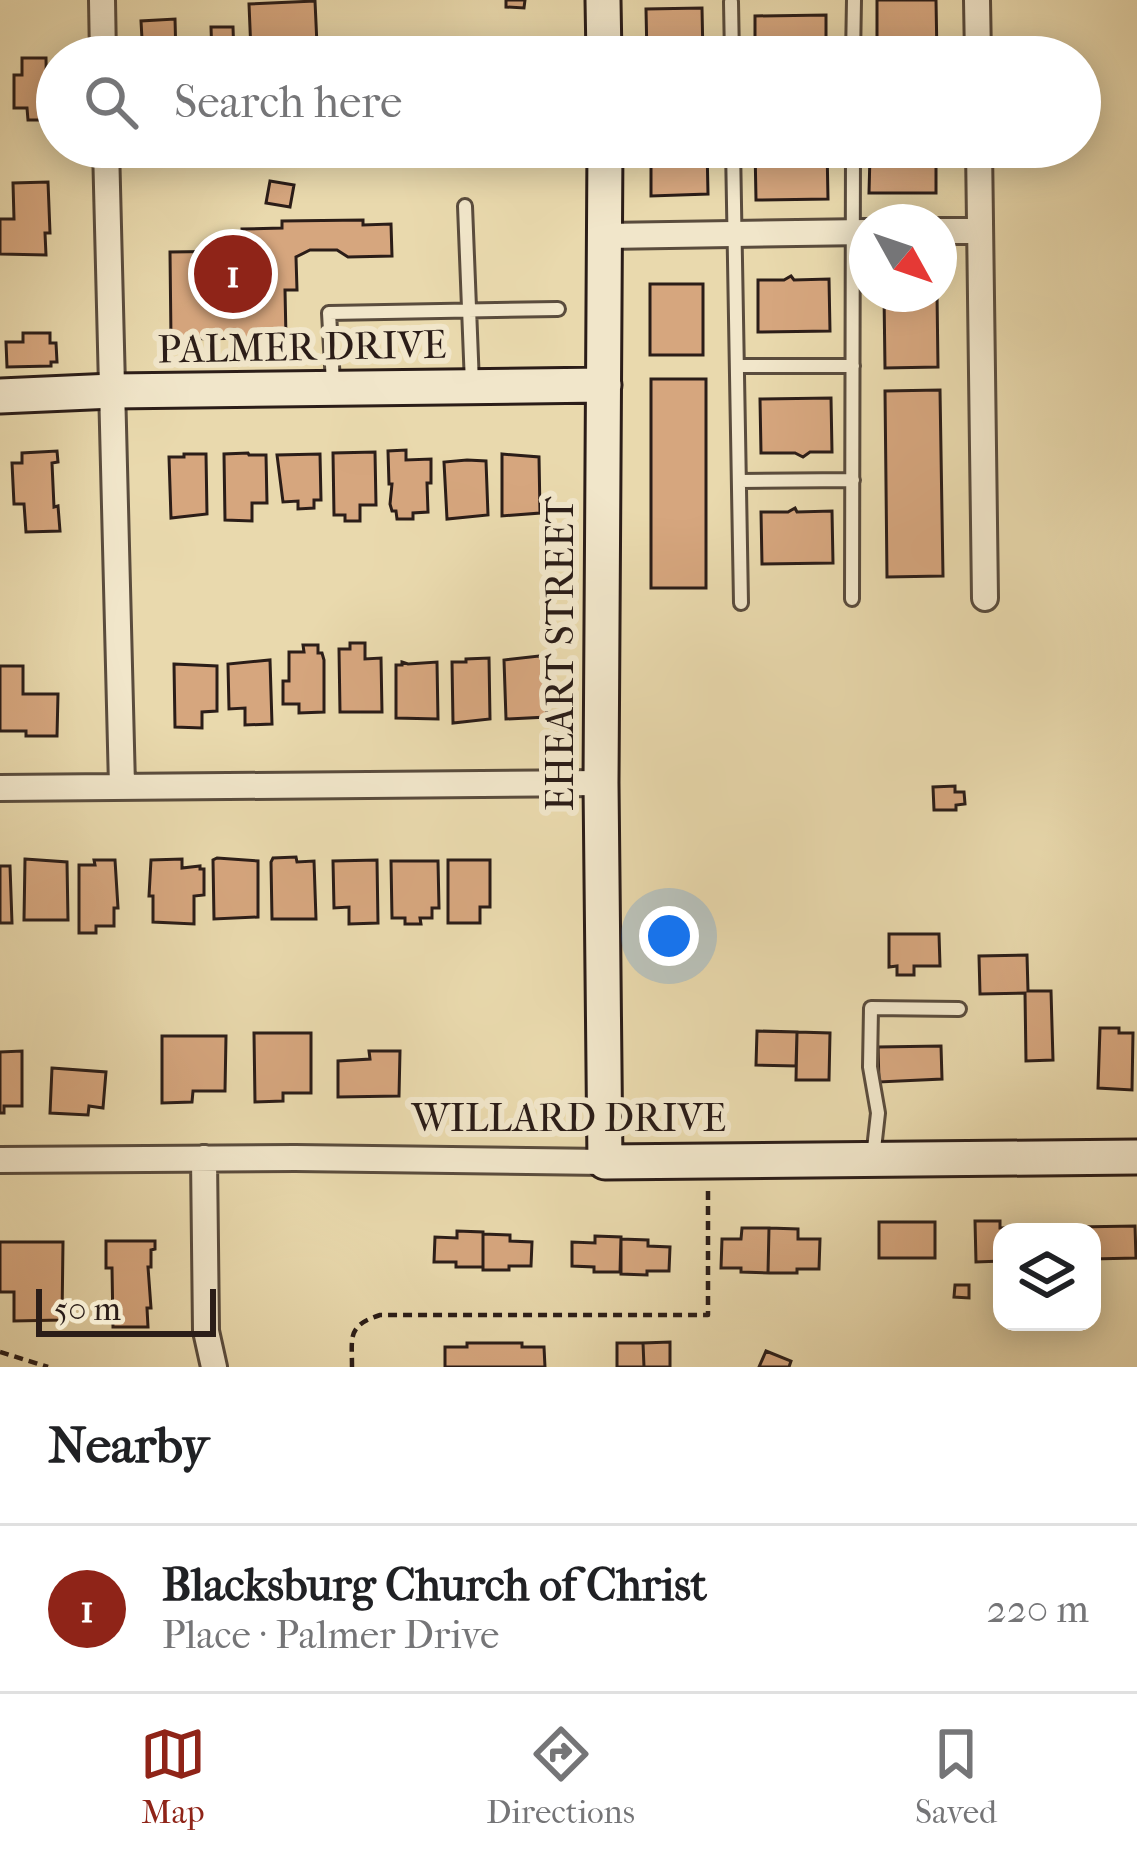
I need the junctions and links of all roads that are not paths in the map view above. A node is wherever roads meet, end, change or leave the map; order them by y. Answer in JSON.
{"nodes":[{"id":1,"x":102,"y":0,"type":"edge"},
{"id":2,"x":603,"y":0,"type":"edge"},
{"id":3,"x":854,"y":0,"type":"edge"},
{"id":4,"x":977,"y":0,"type":"edge"},
{"id":5,"x":731,"y":2,"type":"edge"},
{"id":6,"x":103,"y":36,"type":"edge"},
{"id":7,"x":604,"y":36,"type":"edge"},
{"id":8,"x":732,"y":36,"type":"edge"},
{"id":9,"x":853,"y":36,"type":"edge"},
{"id":10,"x":978,"y":36,"type":"edge"},
{"id":11,"x":107,"y":168,"type":"edge"},
{"id":12,"x":605,"y":168,"type":"edge"},
{"id":13,"x":733,"y":168,"type":"edge"},
{"id":14,"x":855,"y":168,"type":"edge"},
{"id":15,"x":980,"y":168,"type":"edge"},
{"id":16,"x":858,"y":204,"type":"edge"},
{"id":17,"x":465,"y":206,"type":"dead end"},
{"id":18,"x":957,"y":231,"type":"edge"},
{"id":19,"x":980,"y":231,"type":"junction"},
{"id":20,"x":849,"y":232,"type":"edge"},
{"id":21,"x":735,"y":234,"type":"junction"},
{"id":22,"x":606,"y":236,"type":"junction"},
{"id":23,"x":558,"y":309,"type":"dead end"},
{"id":24,"x":469,"y":311,"type":"junction"},
{"id":25,"x":856,"y":312,"type":"edge"},
{"id":26,"x":737,"y":366,"type":"junction"},
{"id":27,"x":853,"y":366,"type":"junction"},
{"id":28,"x":604,"y":385,"type":"junction"},
{"id":29,"x":472,"y":387,"type":"junction"},
{"id":30,"x":333,"y":388,"type":"junction"},
{"id":31,"x":113,"y":391,"type":"junction"},
{"id":32,"x":0,"y":396,"type":"edge"},
{"id":33,"x":853,"y":480,"type":"junction"},
{"id":34,"x":739,"y":481,"type":"junction"},
{"id":35,"x":986,"y":598,"type":"dead end"},
{"id":36,"x":853,"y":599,"type":"dead end"},
{"id":37,"x":741,"y":603,"type":"dead end"},
{"id":38,"x":601,"y":783,"type":"junction"},
{"id":39,"x":122,"y":786,"type":"junction"},
{"id":40,"x":0,"y":788,"type":"edge"},
{"id":41,"x":958,"y":1010,"type":"dead end"},
{"id":42,"x":1137,"y":1157,"type":"edge"},
{"id":43,"x":204,"y":1158,"type":"junction"},
{"id":44,"x":0,"y":1160,"type":"edge"},
{"id":45,"x":873,"y":1160,"type":"junction"},
{"id":46,"x":605,"y":1162,"type":"junction"},
{"id":47,"x":214,"y":1367,"type":"edge"}],
"edges":[{"from":1,"to":6,"type":"street"},
{"from":2,"to":7,"type":"street"},
{"from":3,"to":9,"type":"lane"},
{"from":4,"to":10,"type":"street"},
{"from":5,"to":8,"type":"lane"},
{"from":11,"to":31,"type":"street"},
{"from":12,"to":22,"type":"street","name":"EHEART STREET"},
{"from":13,"to":21,"type":"lane"},
{"from":14,"to":16,"type":"lane"},
{"from":15,"to":19,"type":"street"},
{"from":17,"to":24,"type":"lane"},
{"from":18,"to":19,"type":"street"},
{"from":19,"to":35,"type":"street"},
{"from":20,"to":21,"type":"street"},
{"from":21,"to":22,"type":"street"},
{"from":21,"to":26,"type":"lane"},
{"from":22,"to":28,"type":"street","name":"EHEART STREET"},
{"from":23,"to":24,"type":"lane"},
{"from":24,"to":29,"type":"lane"},
{"from":24,"to":30,"type":"lane"},
{"from":25,"to":27,"type":"lane"},
{"from":26,"to":27,"type":"lane"},
{"from":26,"to":34,"type":"lane"},
{"from":27,"to":33,"type":"lane"},
{"from":28,"to":29,"type":"street","name":"PALMER DRIVE"},
{"from":28,"to":38,"type":"street","name":"EHEART STREET"},
{"from":29,"to":30,"type":"street","name":"PALMER DRIVE"},
{"from":30,"to":31,"type":"street","name":"PALMER DRIVE"},
{"from":31,"to":32,"type":"street","name":"PALMER DRIVE"},
{"from":31,"to":39,"type":"street"},
{"from":33,"to":34,"type":"lane"},
{"from":33,"to":36,"type":"lane"},
{"from":34,"to":37,"type":"lane"},
{"from":38,"to":39,"type":"street"},
{"from":38,"to":46,"type":"street","name":"EHEART STREET"},
{"from":39,"to":40,"type":"street"},
{"from":41,"to":45,"type":"lane"},
{"from":42,"to":45,"type":"street","name":"WILLARD DRIVE"},
{"from":43,"to":44,"type":"street","name":"WILLARD DRIVE"},
{"from":43,"to":46,"type":"street","name":"WILLARD DRIVE"},
{"from":43,"to":47,"type":"street"},
{"from":45,"to":46,"type":"street","name":"WILLARD DRIVE"}]}
